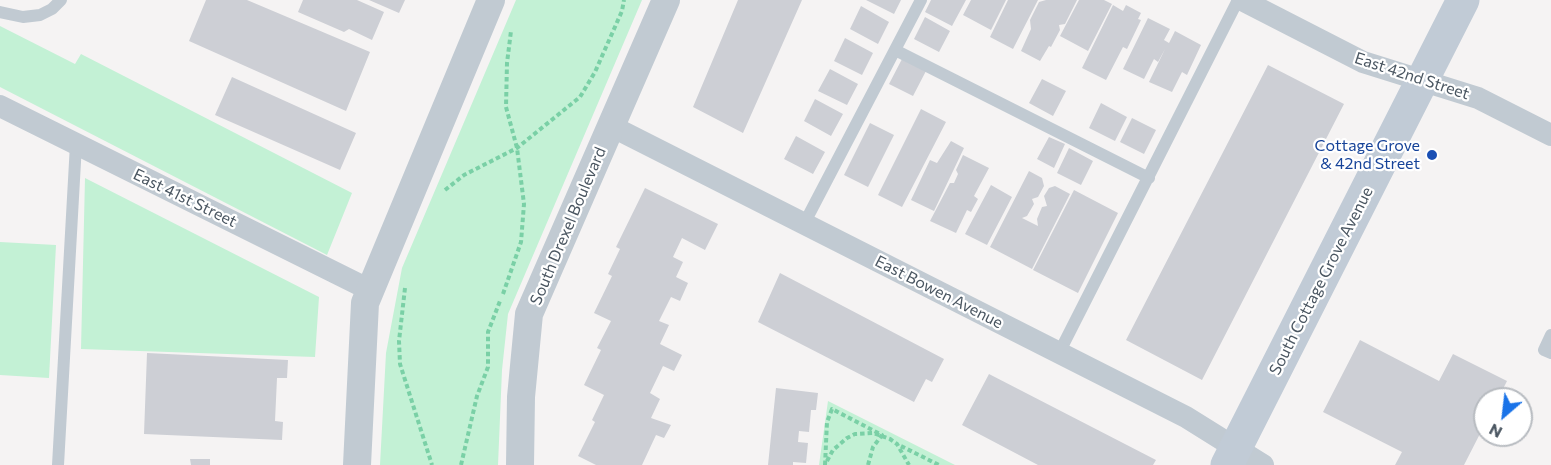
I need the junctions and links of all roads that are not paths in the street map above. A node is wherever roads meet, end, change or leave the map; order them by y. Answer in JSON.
{"nodes":[{"id":1,"x":61,"y":0,"type":"edge"},
{"id":2,"x":491,"y":0,"type":"edge"},
{"id":3,"x":666,"y":0,"type":"edge"},
{"id":4,"x":921,"y":0,"type":"edge"},
{"id":5,"x":1240,"y":0,"type":"edge"},
{"id":6,"x":1463,"y":0,"type":"edge"},
{"id":7,"x":0,"y":12,"type":"edge"},
{"id":8,"x":896,"y":50,"type":"junction"},
{"id":9,"x":1422,"y":81,"type":"junction"},
{"id":10,"x":0,"y":106,"type":"edge"},
{"id":11,"x":611,"y":126,"type":"junction"},
{"id":12,"x":1551,"y":135,"type":"edge"},
{"id":13,"x":76,"y":144,"type":"junction"},
{"id":14,"x":1149,"y":178,"type":"junction"},
{"id":15,"x":804,"y":224,"type":"junction"},
{"id":16,"x":370,"y":290,"type":"junction"},
{"id":17,"x":1551,"y":335,"type":"edge"},
{"id":18,"x":1059,"y":353,"type":"junction"},
{"id":19,"x":1551,"y":353,"type":"edge"},
{"id":20,"x":1242,"y":459,"type":"edge"},
{"id":21,"x":58,"y":465,"type":"edge"},
{"id":22,"x":357,"y":465,"type":"edge"},
{"id":23,"x":520,"y":465,"type":"edge"}],
"edges":[{"from":1,"to":7,"type":"lane"},
{"from":2,"to":16,"type":"street"},
{"from":3,"to":11,"type":"street","name":"South Drexel Boulevard"},
{"from":4,"to":8,"type":"lane"},
{"from":5,"to":9,"type":"street","name":"East 42nd Street"},
{"from":5,"to":14,"type":"lane"},
{"from":6,"to":9,"type":"main road","name":"South Cottage Grove Avenue"},
{"from":8,"to":14,"type":"lane"},
{"from":8,"to":15,"type":"lane"},
{"from":9,"to":12,"type":"street","name":"East 42nd Street"},
{"from":9,"to":20,"type":"main road","name":"South Cottage Grove Avenue"},
{"from":10,"to":13,"type":"street","name":"East 41st Street"},
{"from":11,"to":15,"type":"street","name":"East Bowen Avenue"},
{"from":11,"to":23,"type":"street","name":"South Drexel Boulevard"},
{"from":13,"to":16,"type":"street","name":"East 41st Street"},
{"from":13,"to":21,"type":"lane"},
{"from":14,"to":18,"type":"lane"},
{"from":15,"to":18,"type":"street","name":"East Bowen Avenue"},
{"from":16,"to":22,"type":"street"},
{"from":17,"to":19,"type":"lane"},
{"from":18,"to":20,"type":"street","name":"East Bowen Avenue"}]}
